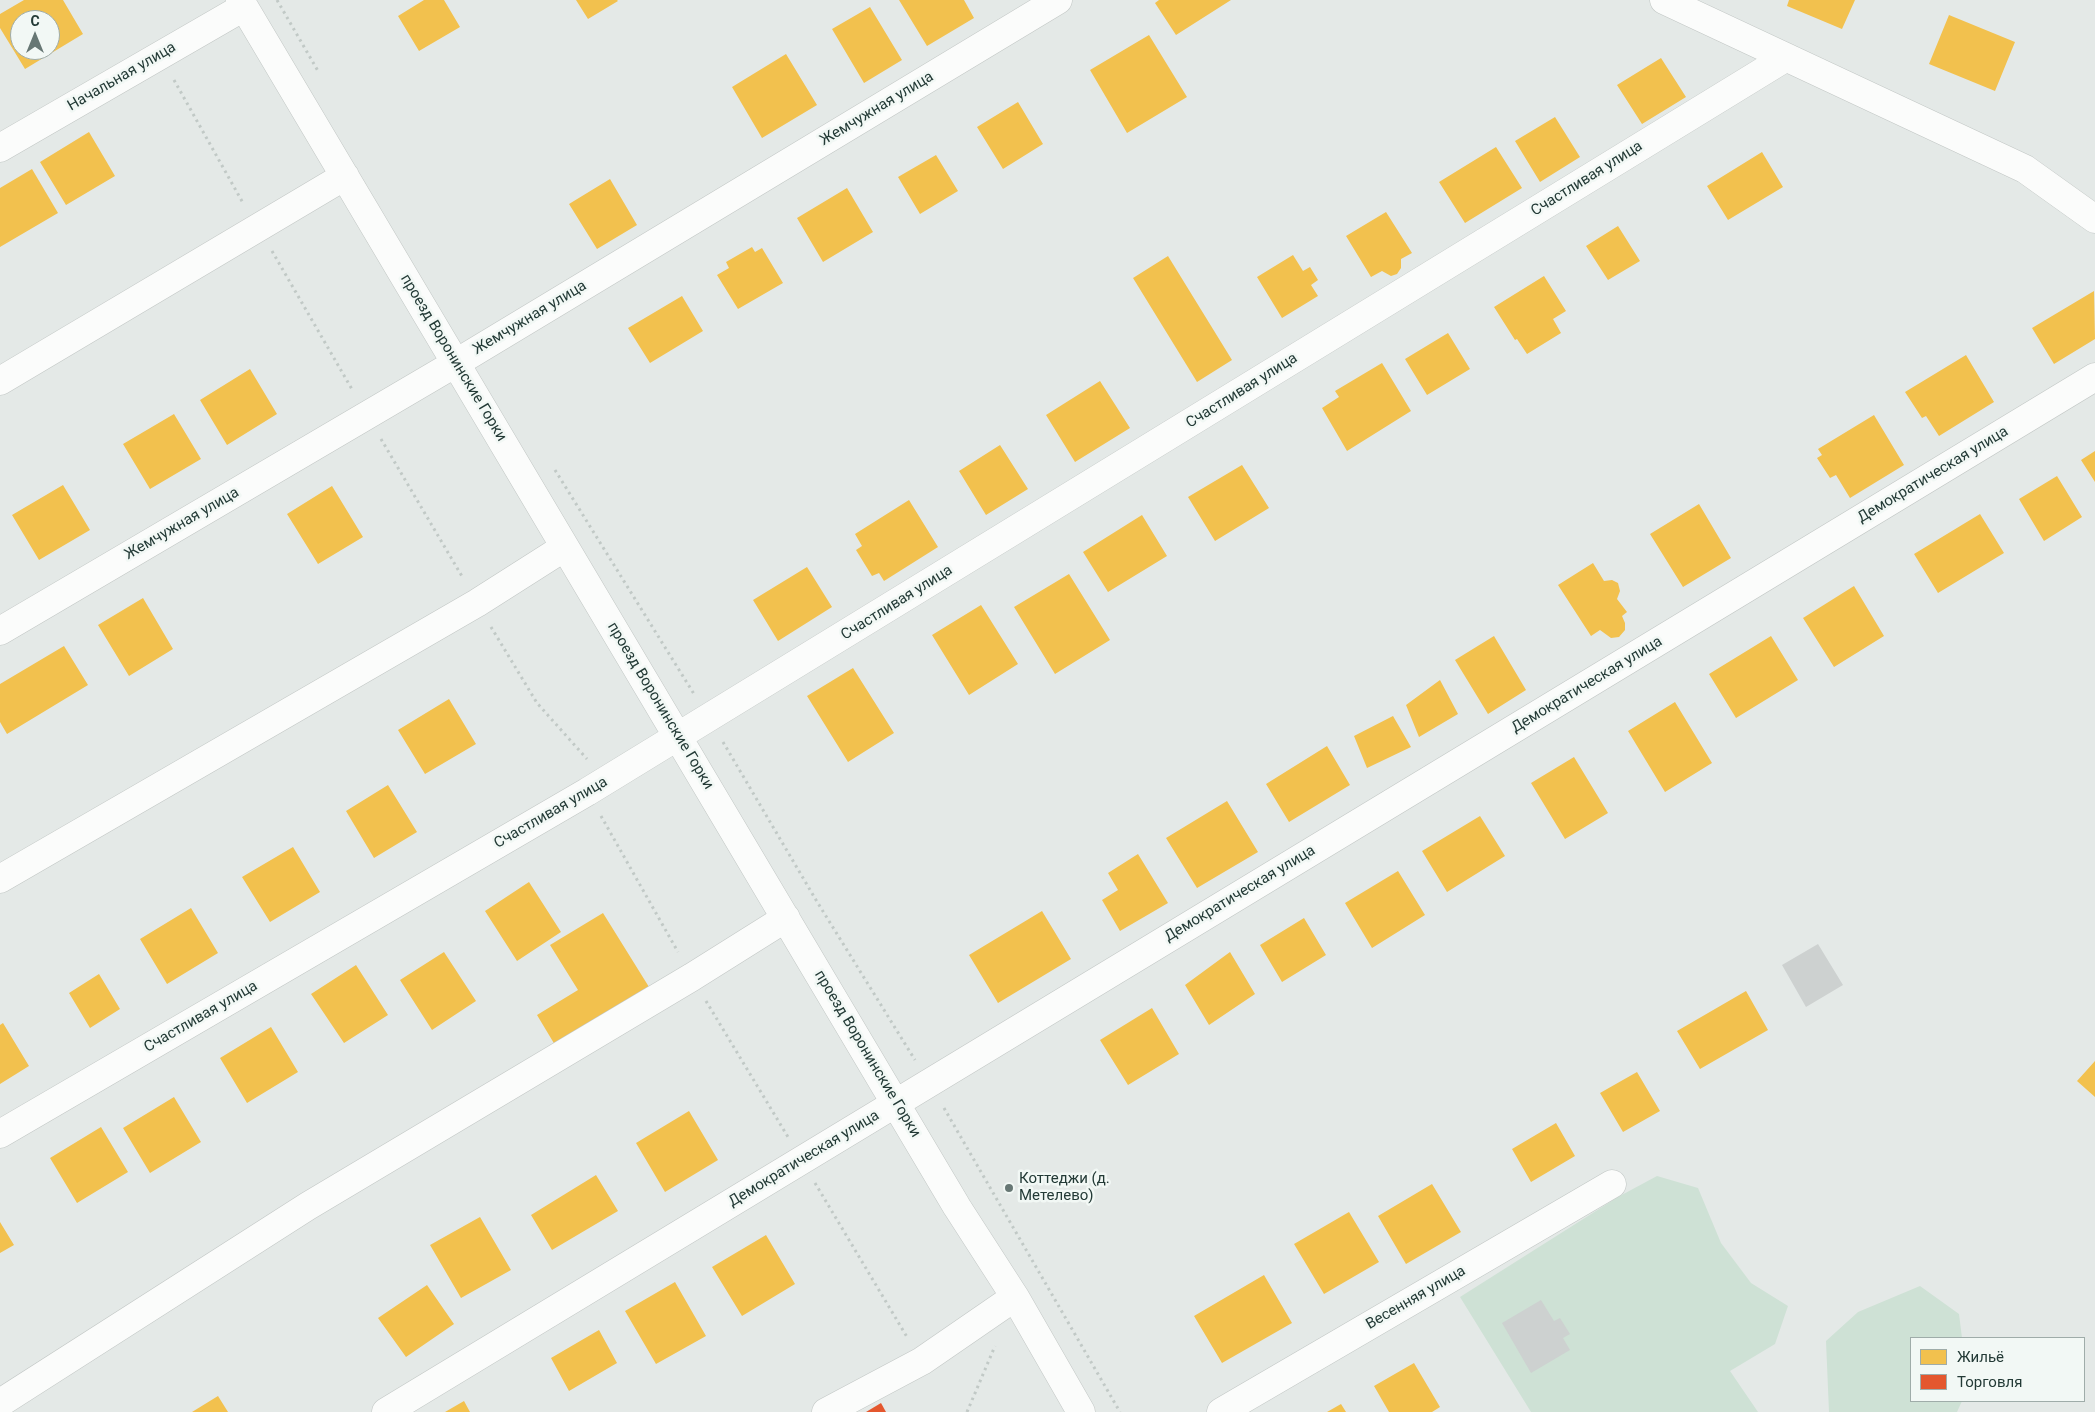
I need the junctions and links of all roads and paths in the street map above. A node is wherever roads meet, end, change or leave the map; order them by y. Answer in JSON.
{"nodes":[{"id":1,"x":1058,"y":0,"type":"edge"},
{"id":2,"x":1664,"y":0,"type":"edge"},
{"id":3,"x":242,"y":4,"type":"edge"},
{"id":4,"x":160,"y":56,"type":"junction"},
{"id":5,"x":1785,"y":58,"type":"junction"},
{"id":6,"x":0,"y":148,"type":"edge"},
{"id":7,"x":345,"y":176,"type":"junction"},
{"id":8,"x":2095,"y":219,"type":"edge"},
{"id":9,"x":258,"y":228,"type":"junction"},
{"id":10,"x":456,"y":362,"type":"junction"},
{"id":11,"x":2095,"y":377,"type":"edge"},
{"id":12,"x":0,"y":381,"type":"edge"},
{"id":13,"x":367,"y":415,"type":"junction"},
{"id":14,"x":565,"y":547,"type":"junction"},
{"id":15,"x":477,"y":603,"type":"junction"},
{"id":16,"x":0,"y":631,"type":"edge"},
{"id":17,"x":678,"y":737,"type":"junction"},
{"id":18,"x":587,"y":792,"type":"junction"},
{"id":19,"x":0,"y":879,"type":"edge"},
{"id":20,"x":786,"y":918,"type":"junction"},
{"id":21,"x":692,"y":977,"type":"junction"},
{"id":22,"x":896,"y":1104,"type":"junction"},
{"id":23,"x":0,"y":1134,"type":"edge"},
{"id":24,"x":801,"y":1160,"type":"junction"},
{"id":25,"x":1612,"y":1184,"type":"dead end"},
{"id":26,"x":1015,"y":1296,"type":"junction"},
{"id":27,"x":997,"y":1341,"type":"dead end"},
{"id":28,"x":922,"y":1361,"type":"junction"},
{"id":29,"x":0,"y":1403,"type":"edge"},
{"id":30,"x":386,"y":1412,"type":"edge"},
{"id":31,"x":826,"y":1412,"type":"edge"},
{"id":32,"x":967,"y":1412,"type":"edge"},
{"id":33,"x":1081,"y":1412,"type":"edge"},
{"id":34,"x":1221,"y":1412,"type":"edge"}],
"edges":[{"from":1,"to":10,"type":"street","name":"Жемчужная улица"},
{"from":2,"to":5,"type":"street"},
{"from":3,"to":4,"type":"street","name":"Начальная улица"},
{"from":3,"to":7,"type":"street","name":"проезд Воронинские Горки"},
{"from":4,"to":6,"type":"street","name":"Начальная улица"},
{"from":4,"to":9,"type":"path"},
{"from":5,"to":8,"type":"street"},
{"from":5,"to":17,"type":"street","name":"Счастливая улица"},
{"from":7,"to":9,"type":"street"},
{"from":7,"to":10,"type":"street","name":"проезд Воронинские Горки"},
{"from":9,"to":12,"type":"street"},
{"from":9,"to":13,"type":"path"},
{"from":10,"to":13,"type":"street","name":"Жемчужная улица"},
{"from":10,"to":14,"type":"street","name":"проезд Воронинские Горки"},
{"from":11,"to":22,"type":"street","name":"Демократическая улица"},
{"from":13,"to":15,"type":"path"},
{"from":13,"to":16,"type":"street","name":"Жемчужная улица"},
{"from":14,"to":15,"type":"street"},
{"from":14,"to":17,"type":"street","name":"проезд Воронинские Горки"},
{"from":15,"to":18,"type":"path"},
{"from":15,"to":19,"type":"street"},
{"from":17,"to":18,"type":"street","name":"Счастливая улица"},
{"from":17,"to":20,"type":"street","name":"проезд Воронинские Горки"},
{"from":18,"to":21,"type":"path"},
{"from":18,"to":23,"type":"street","name":"Счастливая улица"},
{"from":20,"to":21,"type":"street"},
{"from":20,"to":22,"type":"street","name":"проезд Воронинские Горки"},
{"from":21,"to":24,"type":"path"},
{"from":21,"to":29,"type":"street"},
{"from":22,"to":24,"type":"street","name":"Демократическая улица"},
{"from":22,"to":26,"type":"street","name":"проезд Воронинские Горки"},
{"from":24,"to":28,"type":"path"},
{"from":24,"to":30,"type":"street","name":"Демократическая улица"},
{"from":25,"to":34,"type":"street","name":"Весенняя улица"},
{"from":26,"to":28,"type":"street"},
{"from":26,"to":33,"type":"street","name":"проезд Воронинские Горки"},
{"from":27,"to":32,"type":"path"},
{"from":28,"to":31,"type":"street"}]}
